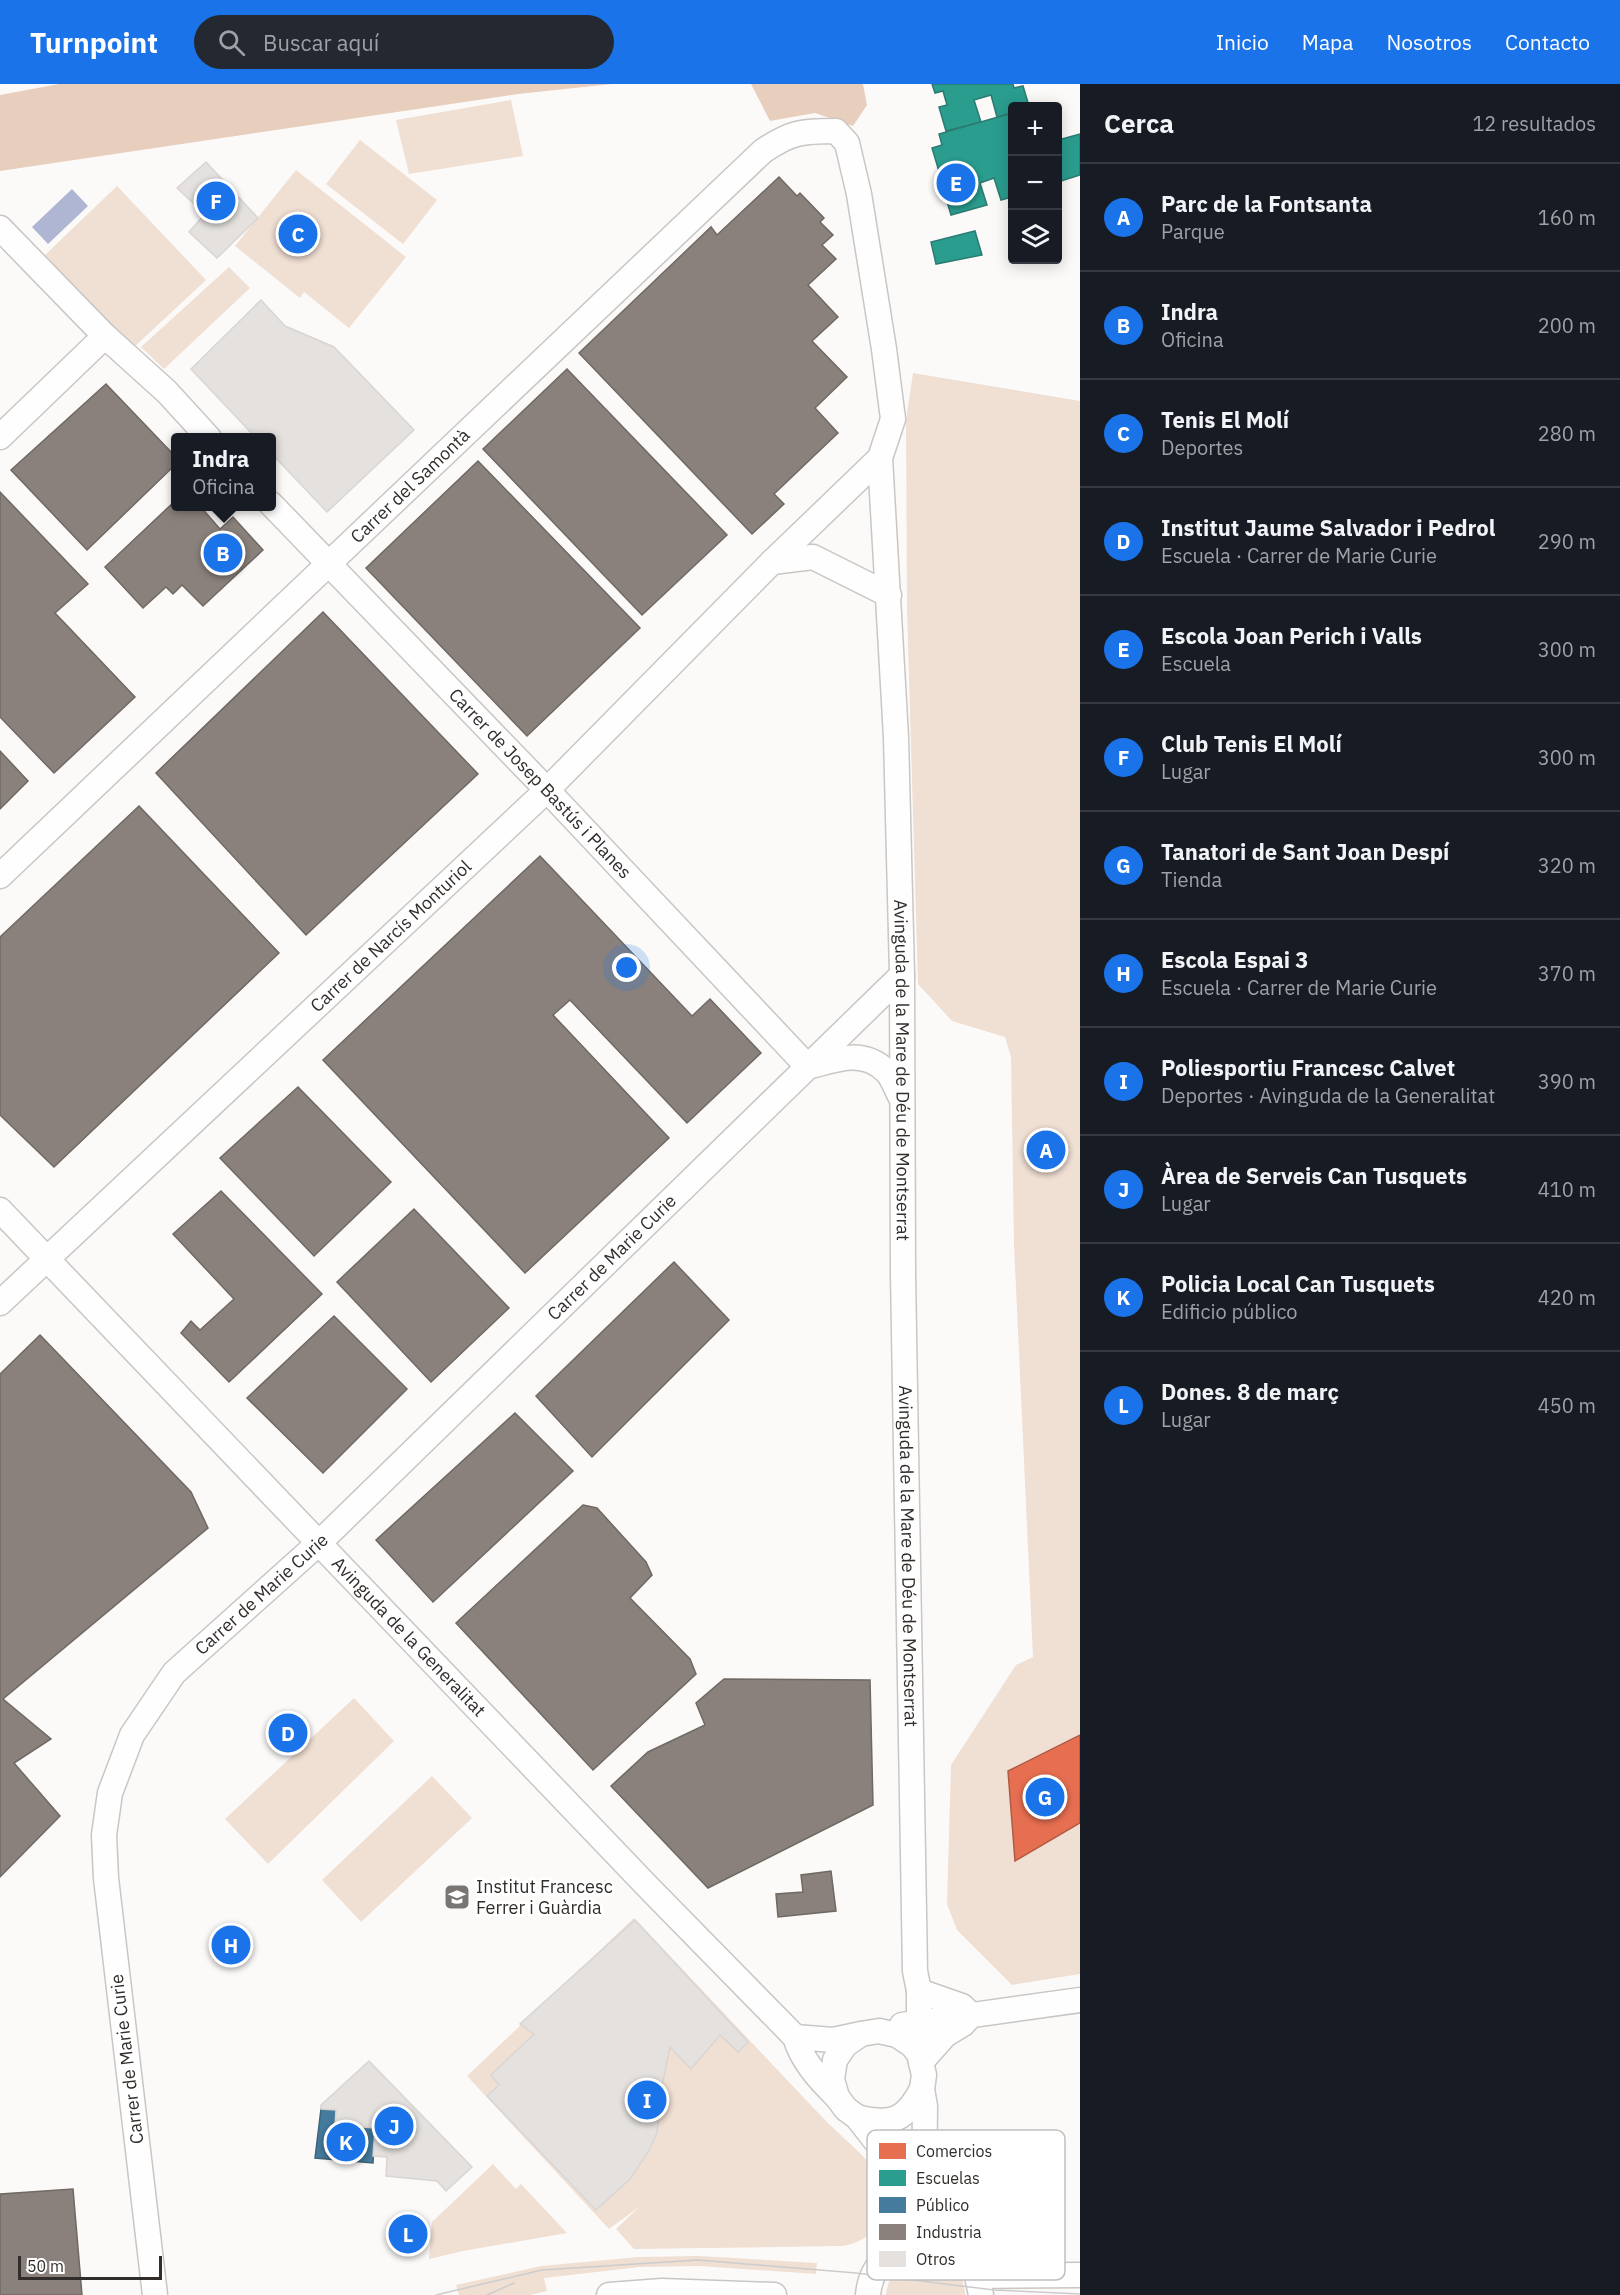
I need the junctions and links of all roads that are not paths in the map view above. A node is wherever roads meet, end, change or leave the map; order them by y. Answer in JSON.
{"nodes":[{"id":1,"x":836,"y":131,"type":"joint"},
{"id":2,"x":0,"y":228,"type":"edge"},
{"id":3,"x":105,"y":336,"type":"junction"},
{"id":4,"x":204,"y":433,"type":"edge"},
{"id":5,"x":0,"y":437,"type":"edge"},
{"id":6,"x":880,"y":458,"type":"junction"},
{"id":7,"x":276,"y":509,"type":"edge"},
{"id":8,"x":772,"y":562,"type":"junction"},
{"id":9,"x":328,"y":564,"type":"junction"},
{"id":10,"x":889,"y":595,"type":"junction"},
{"id":11,"x":546,"y":790,"type":"junction"},
{"id":12,"x":0,"y":876,"type":"edge"},
{"id":13,"x":902,"y":975,"type":"junction"},
{"id":14,"x":808,"y":1067,"type":"junction"},
{"id":15,"x":901,"y":1098,"type":"junction"},
{"id":16,"x":0,"y":1210,"type":"edge"},
{"id":17,"x":48,"y":1258,"type":"junction"},
{"id":18,"x":0,"y":1303,"type":"edge"},
{"id":19,"x":320,"y":1542,"type":"junction"},
{"id":20,"x":919,"y":1991,"type":"junction"},
{"id":21,"x":1080,"y":2000,"type":"edge"},
{"id":22,"x":971,"y":2015,"type":"junction"},
{"id":23,"x":918,"y":2022,"type":"junction"},
{"id":24,"x":870,"y":2032,"type":"junction"},
{"id":25,"x":795,"y":2037,"type":"junction"},
{"id":26,"x":920,"y":2058,"type":"junction"},
{"id":27,"x":922,"y":2089,"type":"junction"},
{"id":28,"x":837,"y":2097,"type":"junction"},
{"id":29,"x":857,"y":2117,"type":"junction"},
{"id":30,"x":867,"y":2130,"type":"edge"},
{"id":31,"x":925,"y":2130,"type":"edge"},
{"id":32,"x":1080,"y":2275,"type":"edge"},
{"id":33,"x":1065,"y":2276,"type":"edge"},
{"id":34,"x":870,"y":2280,"type":"edge"},
{"id":35,"x":1030,"y":2280,"type":"edge"},
{"id":36,"x":979,"y":2285,"type":"edge"},
{"id":37,"x":155,"y":2295,"type":"edge"},
{"id":38,"x":609,"y":2295,"type":"edge"},
{"id":39,"x":774,"y":2295,"type":"edge"},
{"id":40,"x":868,"y":2295,"type":"edge"}],
"edges":[{"from":1,"to":6,"type":"street","name":"Avinguda de la Mare de Déu de Montserrat"},
{"from":1,"to":9,"type":"street","name":"Carrer del Samontà"},
{"from":2,"to":3,"type":"street"},
{"from":3,"to":4,"type":"street"},
{"from":3,"to":5,"type":"street"},
{"from":6,"to":8,"type":"street","name":"Carrer de Narcís Monturiol"},
{"from":6,"to":10,"type":"street","name":"Avinguda de la Mare de Déu de Montserrat"},
{"from":7,"to":9,"type":"street","name":"Carrer de Josep Bastús i Planes"},
{"from":8,"to":10,"type":"street"},
{"from":8,"to":11,"type":"street","name":"Carrer de Narcís Monturiol"},
{"from":9,"to":11,"type":"street","name":"Carrer de Josep Bastús i Planes"},
{"from":9,"to":12,"type":"street","name":"Carrer del Samontà"},
{"from":10,"to":13,"type":"street","name":"Avinguda de la Mare de Déu de Montserrat"},
{"from":11,"to":14,"type":"street","name":"Carrer de Josep Bastús i Planes"},
{"from":11,"to":17,"type":"street","name":"Carrer de Narcís Monturiol"},
{"from":13,"to":14,"type":"street","name":"Carrer de Marie Curie"},
{"from":13,"to":15,"type":"street","name":"Avinguda de la Mare de Déu de Montserrat"},
{"from":14,"to":15,"type":"street","name":"Carrer de Marie Curie"},
{"from":14,"to":19,"type":"street","name":"Carrer de Marie Curie"},
{"from":15,"to":20,"type":"street","name":"Avinguda de la Mare de Déu de Montserrat"},
{"from":16,"to":17,"type":"street","name":"Avinguda de la Generalitat"},
{"from":17,"to":18,"type":"street","name":"Carrer de Narcís Monturiol"},
{"from":17,"to":19,"type":"street","name":"Avinguda de la Generalitat"},
{"from":19,"to":25,"type":"street","name":"Avinguda de la Generalitat"},
{"from":19,"to":37,"type":"street","name":"Carrer de Marie Curie"},
{"from":20,"to":22,"type":"street"},
{"from":20,"to":23,"type":"street","name":"Avinguda de la Mare de Déu de Montserrat"},
{"from":21,"to":22,"type":"street"},
{"from":22,"to":23,"type":"street"},
{"from":22,"to":26,"type":"street"},
{"from":23,"to":24,"type":"street"},
{"from":23,"to":26,"type":"street","name":"Avinguda de la Mare de Déu de Montserrat"},
{"from":24,"to":25,"type":"street"},
{"from":24,"to":26,"type":"street"},
{"from":24,"to":28,"type":"street"},
{"from":25,"to":28,"type":"street","name":"Avinguda de la Generalitat"},
{"from":26,"to":27,"type":"street"},
{"from":27,"to":29,"type":"street"},
{"from":27,"to":31,"type":"street"},
{"from":28,"to":29,"type":"street"},
{"from":29,"to":30,"type":"street"},
{"from":32,"to":33,"type":"street"},
{"from":34,"to":40,"type":"street"},
{"from":35,"to":36,"type":"street"},
{"from":38,"to":39,"type":"street"}]}
